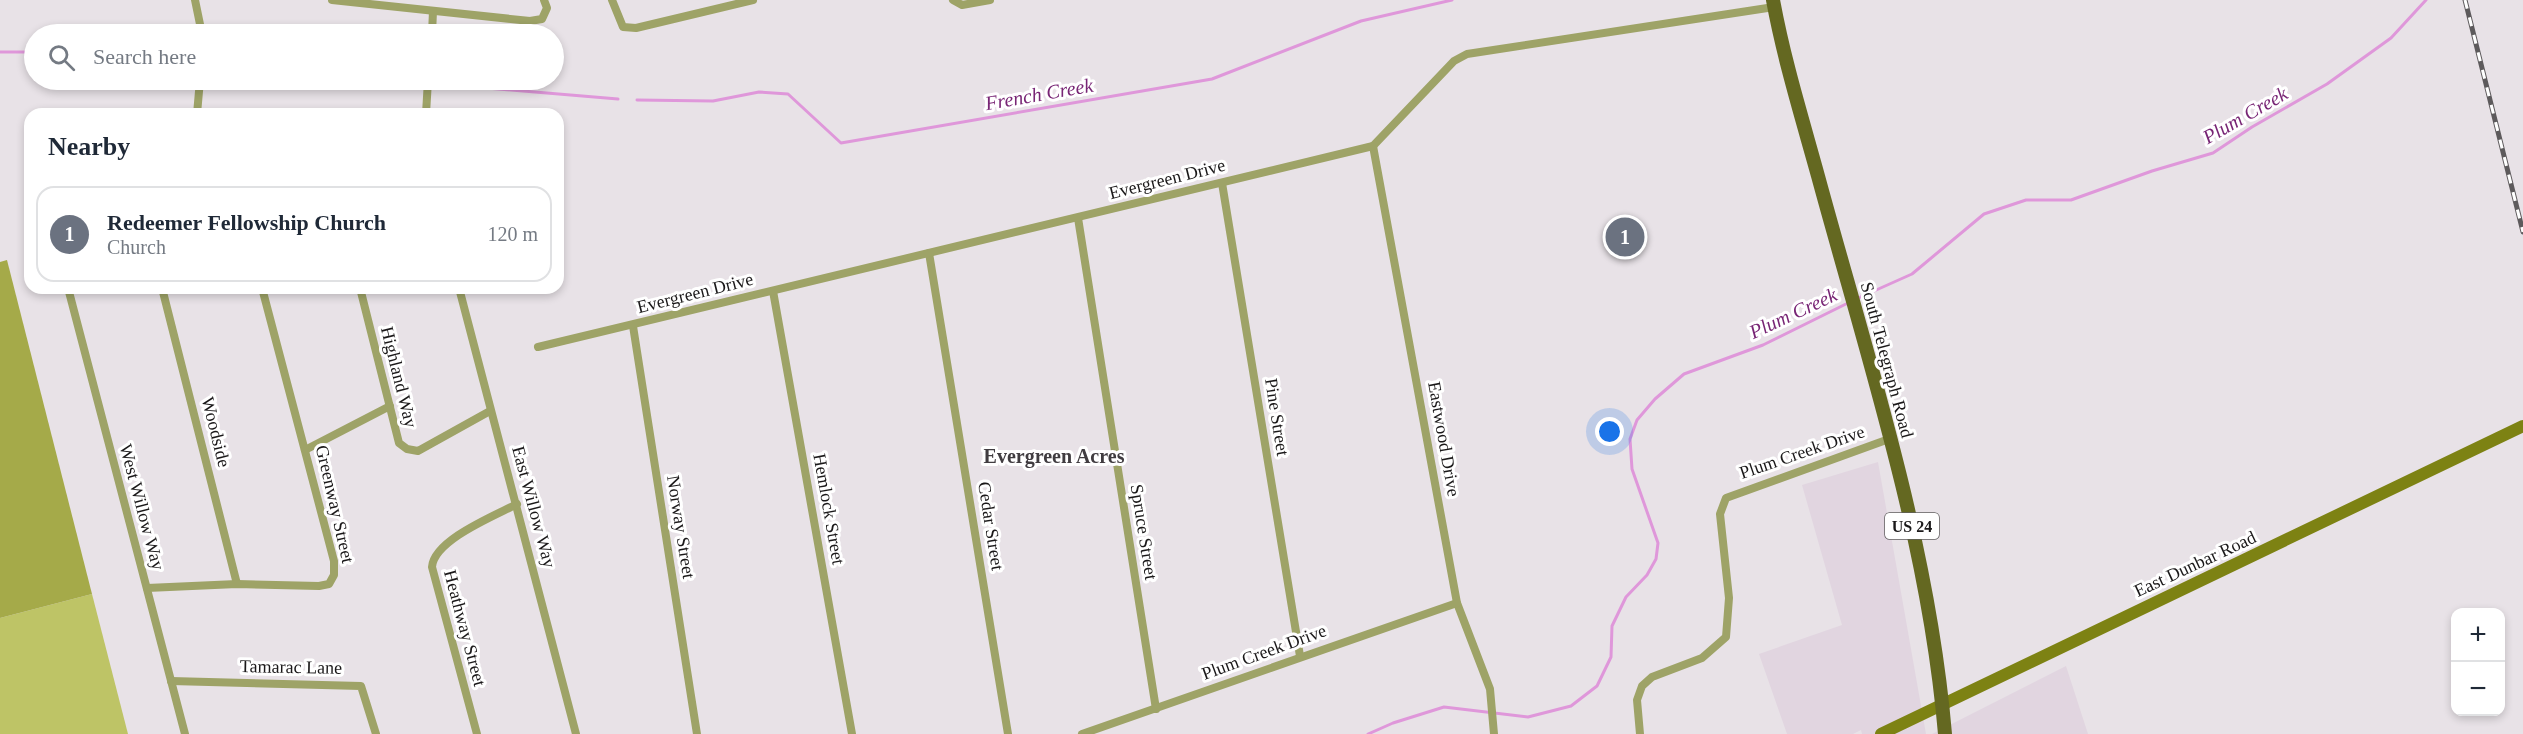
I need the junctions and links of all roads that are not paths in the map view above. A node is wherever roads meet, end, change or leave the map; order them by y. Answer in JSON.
{"nodes":[{"id":1,"x":195,"y":0,"type":"edge"},
{"id":2,"x":332,"y":0,"type":"edge"},
{"id":3,"x":544,"y":0,"type":"edge"},
{"id":4,"x":612,"y":0,"type":"edge"},
{"id":5,"x":753,"y":0,"type":"edge"},
{"id":6,"x":990,"y":0,"type":"edge"},
{"id":7,"x":956,"y":2,"type":"edge"},
{"id":8,"x":1774,"y":4,"type":"edge"},
{"id":9,"x":433,"y":11,"type":"junction"},
{"id":10,"x":200,"y":24,"type":"edge"},
{"id":11,"x":432,"y":24,"type":"edge"},
{"id":12,"x":199,"y":90,"type":"edge"},
{"id":13,"x":427,"y":90,"type":"edge"},
{"id":14,"x":198,"y":108,"type":"edge"},
{"id":15,"x":426,"y":108,"type":"edge"},
{"id":16,"x":1373,"y":146,"type":"junction"},
{"id":17,"x":1222,"y":183,"type":"junction"},
{"id":18,"x":1078,"y":218,"type":"junction"},
{"id":19,"x":929,"y":253,"type":"junction"},
{"id":20,"x":774,"y":291,"type":"junction"},
{"id":21,"x":70,"y":294,"type":"edge"},
{"id":22,"x":164,"y":294,"type":"edge"},
{"id":23,"x":264,"y":294,"type":"edge"},
{"id":24,"x":362,"y":294,"type":"edge"},
{"id":25,"x":461,"y":294,"type":"edge"},
{"id":26,"x":633,"y":326,"type":"junction"},
{"id":27,"x":538,"y":347,"type":"dead end"},
{"id":28,"x":390,"y":406,"type":"junction"},
{"id":29,"x":490,"y":411,"type":"junction"},
{"id":30,"x":2523,"y":426,"type":"edge"},
{"id":31,"x":1889,"y":439,"type":"junction"},
{"id":32,"x":305,"y":450,"type":"junction"},
{"id":33,"x":517,"y":504,"type":"junction"},
{"id":34,"x":237,"y":584,"type":"junction"},
{"id":35,"x":147,"y":588,"type":"junction"},
{"id":36,"x":1457,"y":603,"type":"junction"},
{"id":37,"x":1300,"y":656,"type":"junction"},
{"id":38,"x":171,"y":681,"type":"junction"},
{"id":39,"x":1942,"y":704,"type":"junction"},
{"id":40,"x":1156,"y":709,"type":"junction"},
{"id":41,"x":185,"y":734,"type":"edge"},
{"id":42,"x":376,"y":734,"type":"edge"},
{"id":43,"x":477,"y":734,"type":"edge"},
{"id":44,"x":576,"y":734,"type":"edge"},
{"id":45,"x":698,"y":734,"type":"edge"},
{"id":46,"x":852,"y":734,"type":"edge"},
{"id":47,"x":1008,"y":734,"type":"edge"},
{"id":48,"x":1082,"y":734,"type":"edge"},
{"id":49,"x":1494,"y":734,"type":"edge"},
{"id":50,"x":1640,"y":734,"type":"edge"},
{"id":51,"x":1881,"y":734,"type":"edge"},
{"id":52,"x":1945,"y":734,"type":"edge"}],
"edges":[{"from":1,"to":10,"type":"street"},
{"from":2,"to":9,"type":"street"},
{"from":3,"to":9,"type":"street"},
{"from":4,"to":5,"type":"street"},
{"from":6,"to":7,"type":"street"},
{"from":8,"to":16,"type":"street"},
{"from":8,"to":31,"type":"main road","name":"South Telegraph Road","number":"US 24"},
{"from":9,"to":11,"type":"street"},
{"from":12,"to":14,"type":"street"},
{"from":13,"to":15,"type":"street"},
{"from":16,"to":17,"type":"street","name":"Evergreen Drive"},
{"from":16,"to":36,"type":"street","name":"Eastwood Drive"},
{"from":17,"to":18,"type":"street","name":"Evergreen Drive"},
{"from":17,"to":37,"type":"street","name":"Pine Street"},
{"from":18,"to":19,"type":"street","name":"Evergreen Drive"},
{"from":18,"to":40,"type":"street","name":"Spruce Street"},
{"from":19,"to":20,"type":"street","name":"Evergreen Drive"},
{"from":19,"to":47,"type":"street","name":"Cedar Street"},
{"from":20,"to":26,"type":"street","name":"Evergreen Drive"},
{"from":20,"to":46,"type":"street","name":"Hemlock Street"},
{"from":21,"to":35,"type":"street","name":"West Willow Way"},
{"from":22,"to":34,"type":"street","name":"Woodside"},
{"from":23,"to":32,"type":"street","name":"Greenway Street"},
{"from":24,"to":28,"type":"street","name":"Highland Way"},
{"from":25,"to":29,"type":"street","name":"East Willow Way"},
{"from":26,"to":27,"type":"street","name":"Evergreen Drive"},
{"from":26,"to":45,"type":"street","name":"Norway Street"},
{"from":28,"to":29,"type":"street","name":"Highland Way"},
{"from":28,"to":32,"type":"street"},
{"from":29,"to":33,"type":"street","name":"East Willow Way"},
{"from":30,"to":39,"type":"street","name":"East Dunbar Road"},
{"from":31,"to":39,"type":"main road","name":"South Telegraph Road","number":"US 24"},
{"from":31,"to":50,"type":"street","name":"Plum Creek Drive"},
{"from":32,"to":34,"type":"street","name":"Greenway Street"},
{"from":33,"to":43,"type":"street","name":"Heathway Street"},
{"from":33,"to":44,"type":"street","name":"East Willow Way"},
{"from":34,"to":35,"type":"street","name":"Greenway Street"},
{"from":35,"to":38,"type":"street","name":"West Willow Way"},
{"from":36,"to":37,"type":"street","name":"Plum Creek Drive"},
{"from":36,"to":49,"type":"street","name":"Eastwood Drive"},
{"from":37,"to":40,"type":"street","name":"Plum Creek Drive"},
{"from":38,"to":41,"type":"street","name":"West Willow Way"},
{"from":38,"to":42,"type":"street","name":"Tamarac Lane"},
{"from":39,"to":51,"type":"street","name":"East Dunbar Road"},
{"from":39,"to":52,"type":"main road","name":"South Telegraph Road","number":"US 24"},
{"from":40,"to":48,"type":"street","name":"Plum Creek Drive"}]}
